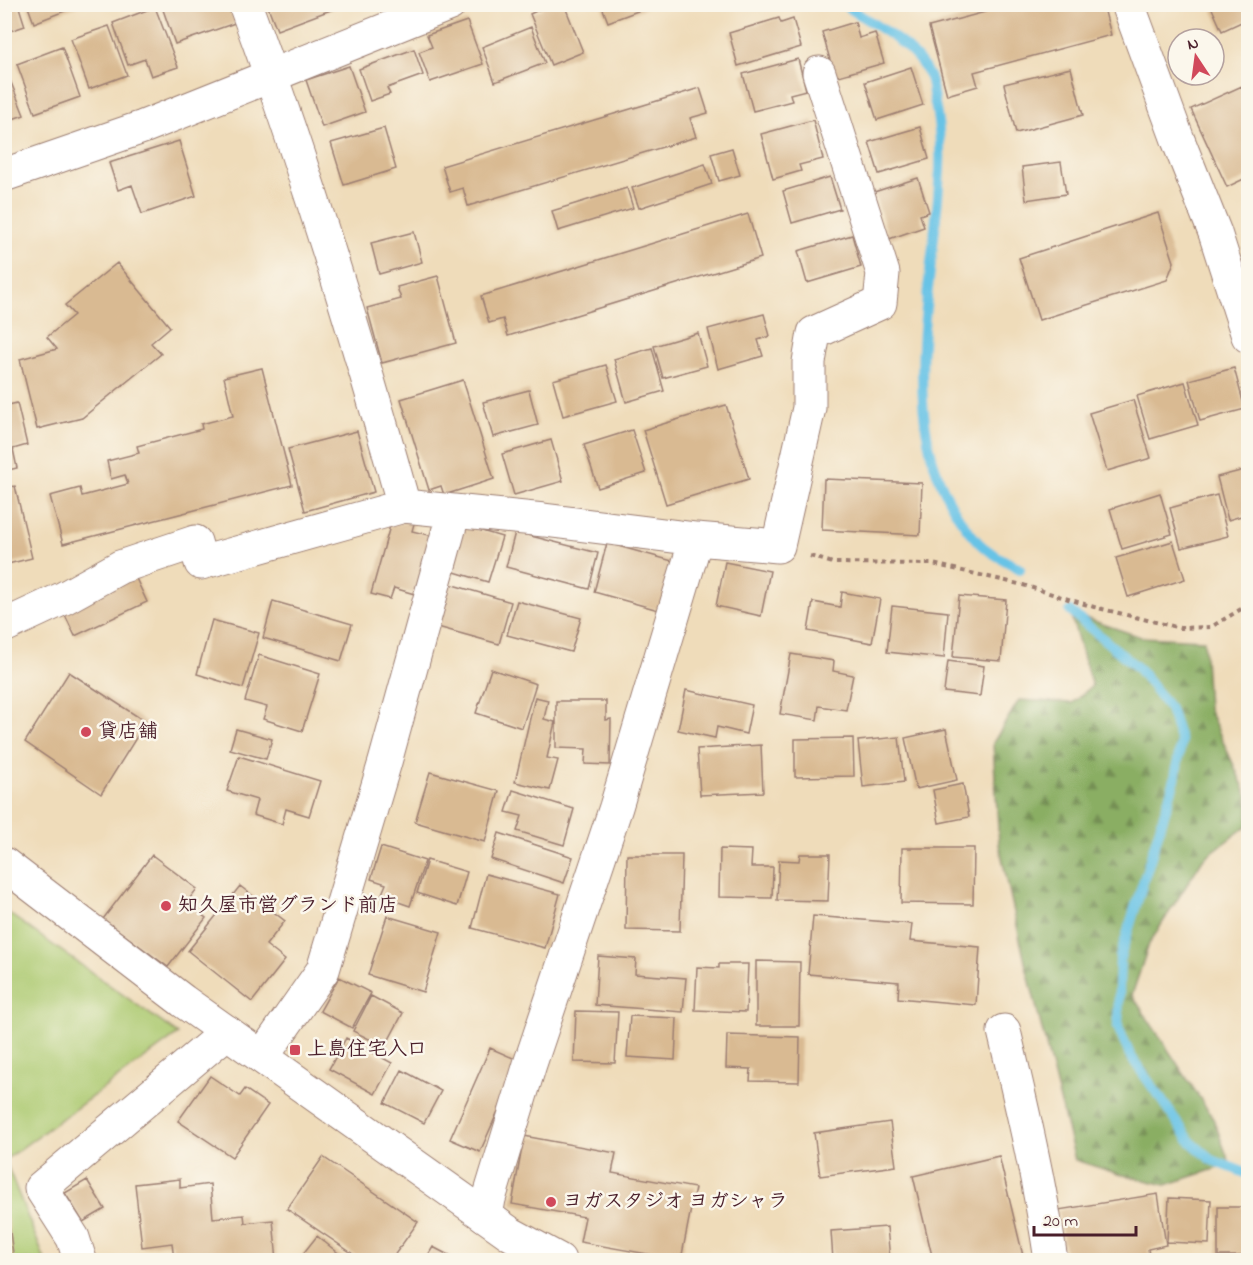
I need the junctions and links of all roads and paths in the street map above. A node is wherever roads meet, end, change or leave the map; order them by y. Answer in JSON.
{"nodes":[{"id":1,"x":245,"y":4,"type":"edge"},
{"id":2,"x":450,"y":4,"type":"edge"},
{"id":3,"x":1128,"y":4,"type":"edge"},
{"id":4,"x":819,"y":73,"type":"dead end"},
{"id":5,"x":272,"y":76,"type":"junction"},
{"id":6,"x":4,"y":175,"type":"edge"},
{"id":7,"x":1248,"y":336,"type":"edge"},
{"id":8,"x":404,"y":506,"type":"junction"},
{"id":9,"x":454,"y":511,"type":"junction"},
{"id":10,"x":696,"y":539,"type":"junction"},
{"id":11,"x":778,"y":546,"type":"junction"},
{"id":12,"x":1248,"y":605,"type":"edge"},
{"id":13,"x":4,"y":626,"type":"edge"},
{"id":14,"x":4,"y":864,"type":"edge"},
{"id":15,"x":1004,"y":1031,"type":"dead end"},
{"id":16,"x":227,"y":1032,"type":"junction"},
{"id":17,"x":262,"y":1057,"type":"junction"},
{"id":18,"x":486,"y":1216,"type":"junction"},
{"id":19,"x":81,"y":1260,"type":"edge"},
{"id":20,"x":559,"y":1260,"type":"edge"},
{"id":21,"x":1051,"y":1260,"type":"edge"}],
"edges":[{"from":1,"to":5,"type":"street"},
{"from":2,"to":5,"type":"street"},
{"from":3,"to":7,"type":"street"},
{"from":4,"to":11,"type":"street"},
{"from":5,"to":6,"type":"street"},
{"from":5,"to":8,"type":"street"},
{"from":8,"to":9,"type":"street"},
{"from":8,"to":13,"type":"street"},
{"from":9,"to":10,"type":"street"},
{"from":9,"to":17,"type":"street"},
{"from":10,"to":11,"type":"street"},
{"from":10,"to":18,"type":"street"},
{"from":11,"to":12,"type":"path"},
{"from":14,"to":16,"type":"street"},
{"from":15,"to":21,"type":"street"},
{"from":16,"to":17,"type":"street"},
{"from":16,"to":19,"type":"street"},
{"from":17,"to":18,"type":"street"},
{"from":18,"to":20,"type":"street"}]}
